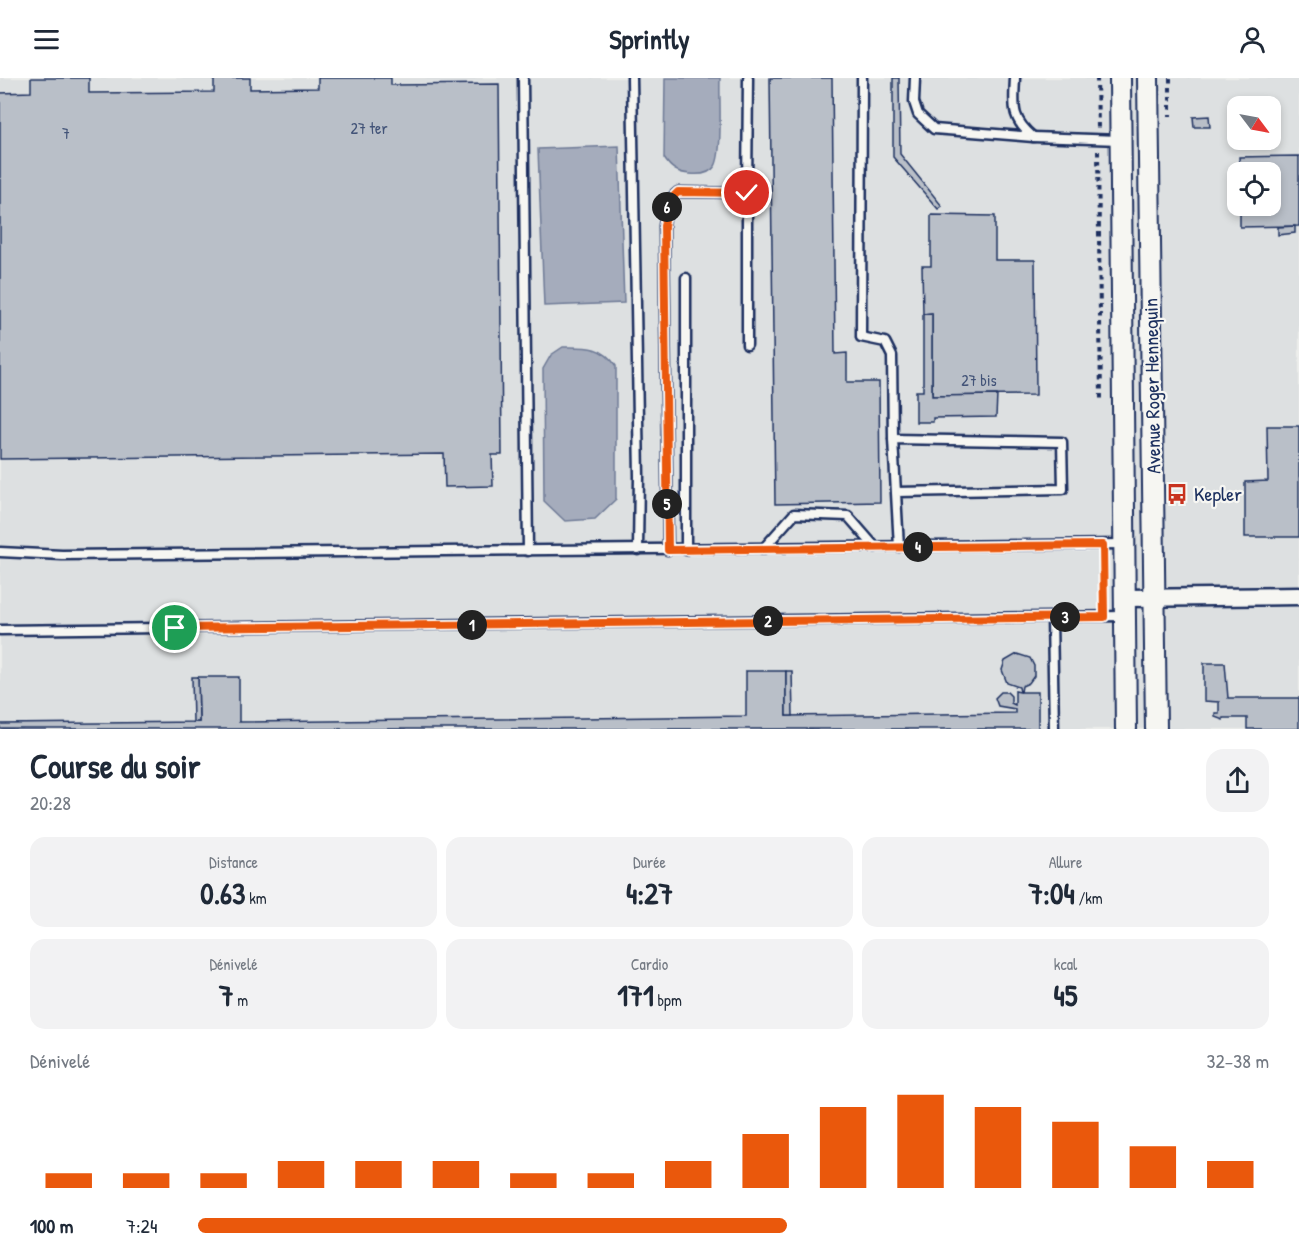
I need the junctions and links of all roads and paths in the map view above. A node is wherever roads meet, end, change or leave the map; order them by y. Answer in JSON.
{"nodes":[{"id":1,"x":523,"y":78,"type":"edge"},
{"id":2,"x":633,"y":78,"type":"edge"},
{"id":3,"x":748,"y":78,"type":"edge"},
{"id":4,"x":862,"y":78,"type":"edge"},
{"id":5,"x":915,"y":78,"type":"edge"},
{"id":6,"x":1015,"y":78,"type":"edge"},
{"id":7,"x":1097,"y":78,"type":"edge"},
{"id":8,"x":1120,"y":78,"type":"edge"},
{"id":9,"x":1148,"y":78,"type":"edge"},
{"id":10,"x":1033,"y":136,"type":"junction"},
{"id":11,"x":1098,"y":139,"type":"junction"},
{"id":12,"x":1121,"y":140,"type":"junction"},
{"id":13,"x":747,"y":193,"type":"junction"},
{"id":14,"x":686,"y":278,"type":"dead end"},
{"id":15,"x":747,"y":345,"type":"dead end"},
{"id":16,"x":1102,"y":413,"type":"dead end"},
{"id":17,"x":893,"y":439,"type":"junction"},
{"id":18,"x":896,"y":492,"type":"junction"},
{"id":19,"x":1124,"y":544,"type":"junction"},
{"id":20,"x":875,"y":547,"type":"junction"},
{"id":21,"x":899,"y":547,"type":"junction"},
{"id":22,"x":763,"y":549,"type":"junction"},
{"id":23,"x":638,"y":550,"type":"junction"},
{"id":24,"x":668,"y":550,"type":"junction"},
{"id":25,"x":686,"y":550,"type":"junction"},
{"id":26,"x":528,"y":551,"type":"junction"},
{"id":27,"x":0,"y":552,"type":"edge"},
{"id":28,"x":1299,"y":596,"type":"edge"},
{"id":29,"x":1155,"y":598,"type":"junction"},
{"id":30,"x":1125,"y":607,"type":"junction"},
{"id":31,"x":1052,"y":618,"type":"junction"},
{"id":32,"x":0,"y":630,"type":"edge"},
{"id":33,"x":1054,"y":729,"type":"edge"},
{"id":34,"x":1126,"y":729,"type":"edge"},
{"id":35,"x":1156,"y":729,"type":"edge"}],
"edges":[{"from":1,"to":26,"type":"lane"},
{"from":2,"to":23,"type":"lane"},
{"from":3,"to":13,"type":"lane"},
{"from":4,"to":17,"type":"lane"},
{"from":5,"to":10,"type":"lane"},
{"from":6,"to":10,"type":"lane"},
{"from":7,"to":11,"type":"path"},
{"from":8,"to":12,"type":"street","name":"Avenue Roger Hennequin"},
{"from":9,"to":29,"type":"street","name":"Avenue Roger Hennequin"},
{"from":10,"to":11,"type":"lane"},
{"from":11,"to":12,"type":"lane"},
{"from":11,"to":16,"type":"path"},
{"from":12,"to":19,"type":"street","name":"Avenue Roger Hennequin"},
{"from":13,"to":15,"type":"lane"},
{"from":13,"to":24,"type":"lane"},
{"from":14,"to":25,"type":"lane"},
{"from":17,"to":18,"type":"lane"},
{"from":17,"to":18,"type":"lane"},
{"from":18,"to":21,"type":"lane"},
{"from":19,"to":21,"type":"lane"},
{"from":19,"to":30,"type":"street","name":"Avenue Roger Hennequin"},
{"from":20,"to":21,"type":"lane"},
{"from":20,"to":22,"type":"lane"},
{"from":20,"to":22,"type":"lane"},
{"from":22,"to":25,"type":"lane"},
{"from":23,"to":24,"type":"lane"},
{"from":23,"to":26,"type":"lane"},
{"from":24,"to":25,"type":"lane"},
{"from":26,"to":27,"type":"lane"},
{"from":28,"to":29,"type":"street"},
{"from":29,"to":30,"type":"street"},
{"from":29,"to":35,"type":"street","name":"Avenue Roger Hennequin"},
{"from":30,"to":31,"type":"lane"},
{"from":30,"to":34,"type":"street","name":"Avenue Roger Hennequin"},
{"from":31,"to":32,"type":"lane"},
{"from":31,"to":33,"type":"lane"}]}
